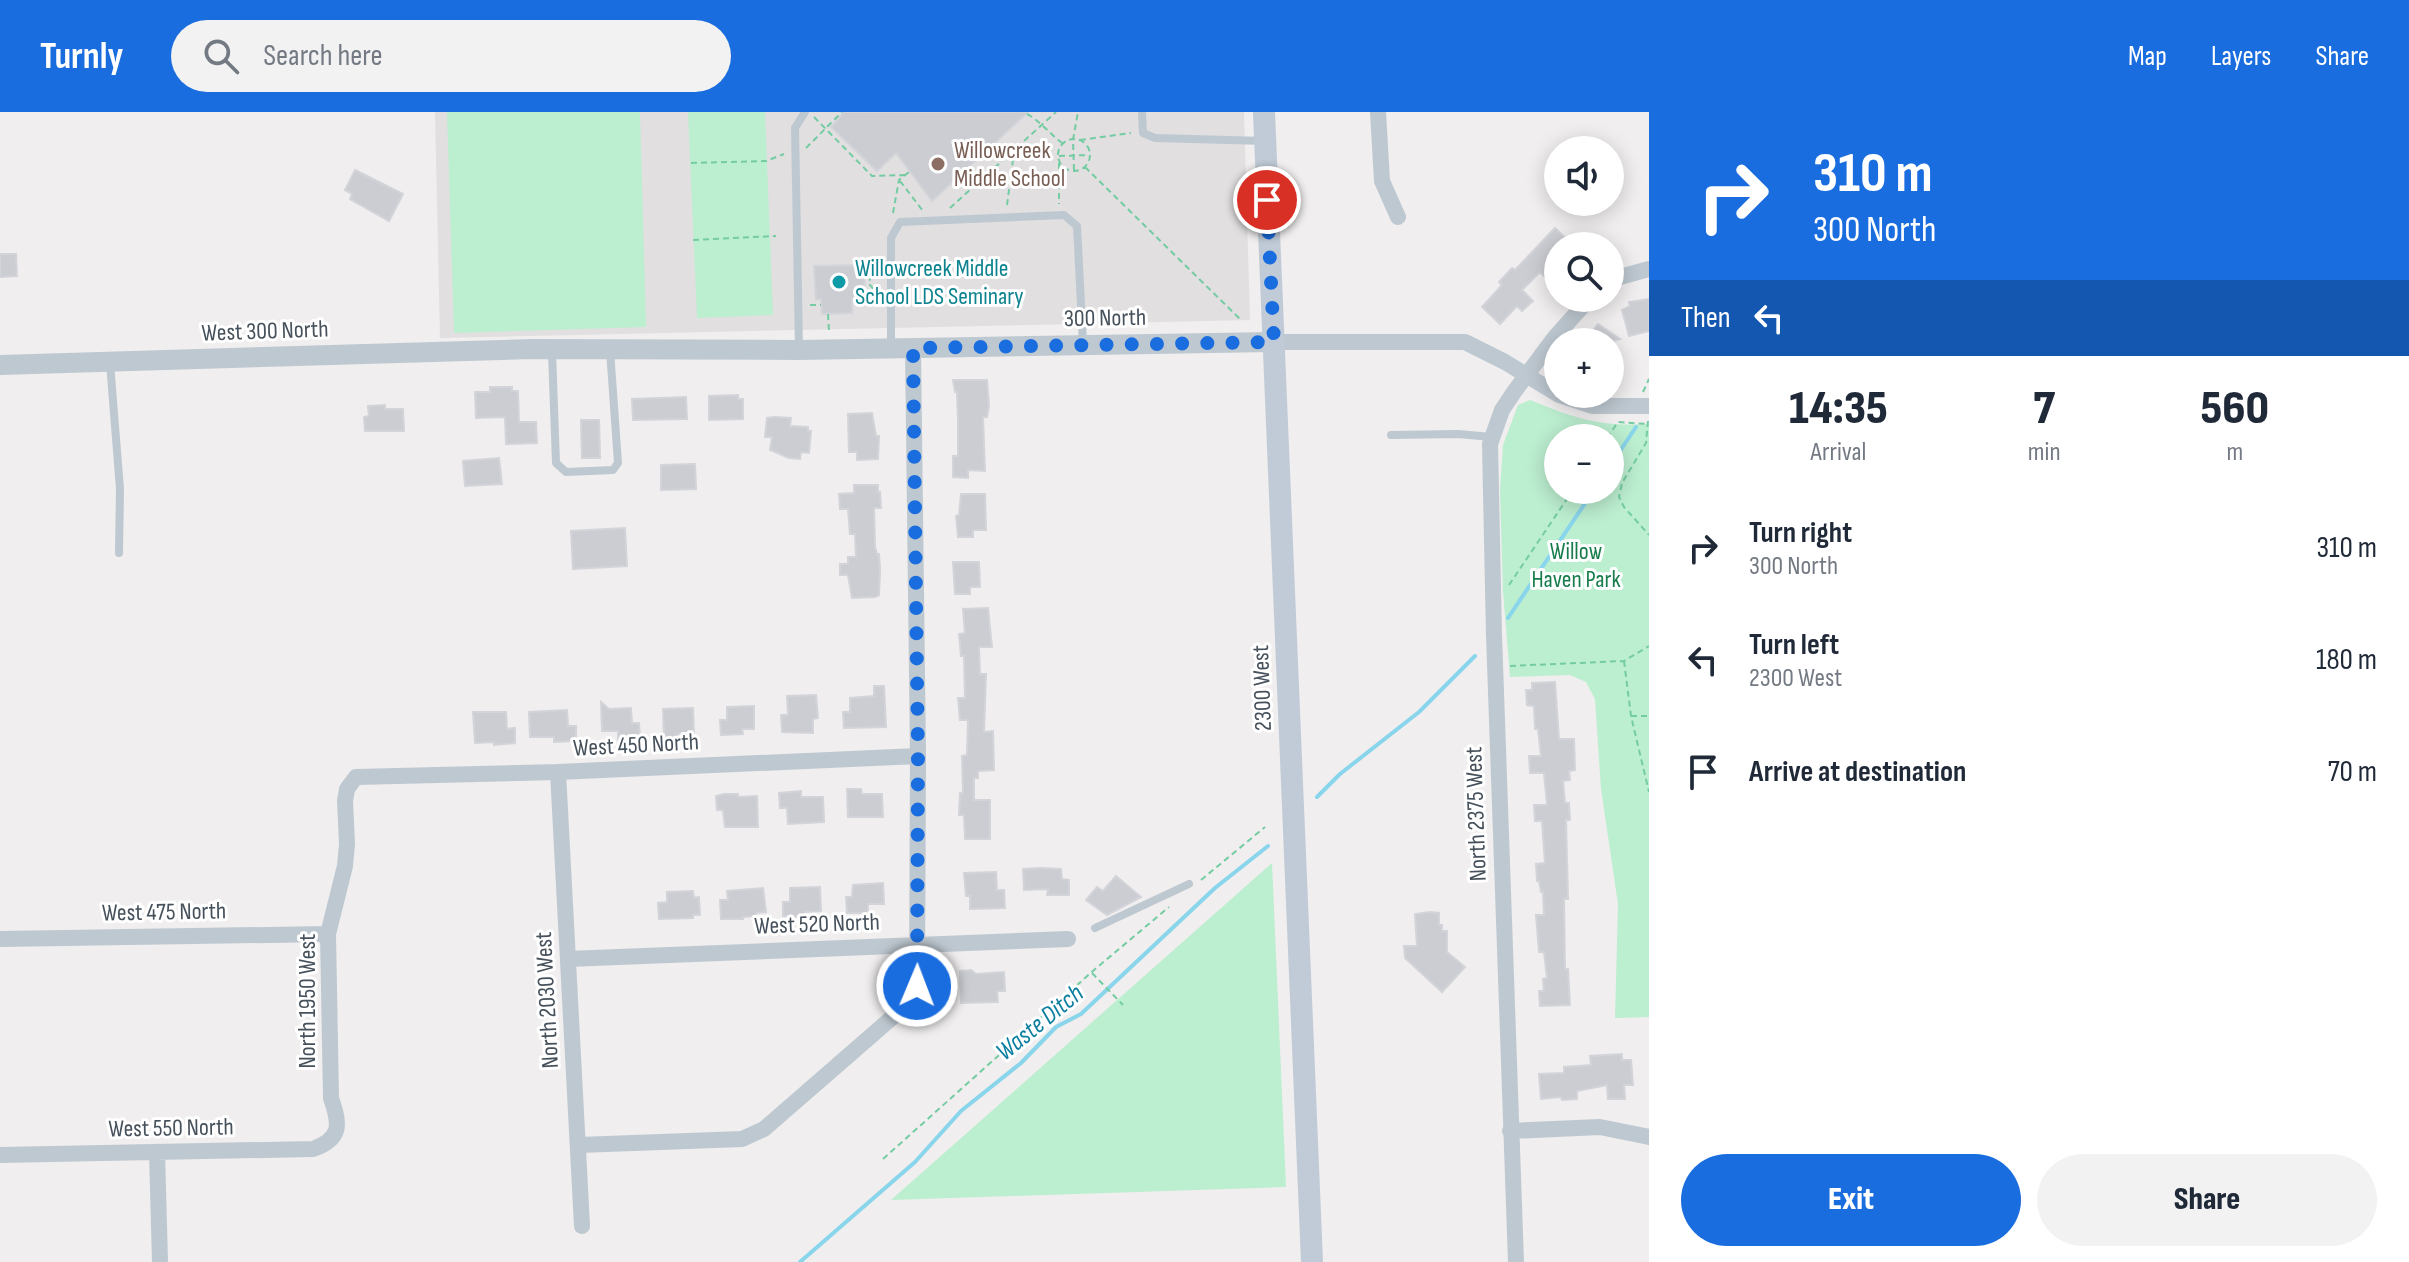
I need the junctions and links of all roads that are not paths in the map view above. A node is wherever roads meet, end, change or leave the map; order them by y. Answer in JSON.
{"nodes":[{"id":1,"x":807,"y":112,"type":"edge"},
{"id":2,"x":1142,"y":112,"type":"edge"},
{"id":3,"x":1264,"y":112,"type":"edge"},
{"id":4,"x":1378,"y":112,"type":"edge"},
{"id":5,"x":1265,"y":141,"type":"junction"},
{"id":6,"x":1398,"y":217,"type":"dead end"},
{"id":7,"x":1649,"y":269,"type":"edge"},
{"id":8,"x":1624,"y":276,"type":"edge"},
{"id":9,"x":1576,"y":312,"type":"edge"},
{"id":10,"x":1274,"y":342,"type":"junction"},
{"id":11,"x":1083,"y":344,"type":"junction"},
{"id":12,"x":891,"y":347,"type":"junction"},
{"id":13,"x":913,"y":348,"type":"junction"},
{"id":14,"x":542,"y":349,"type":"junction"},
{"id":15,"x":610,"y":349,"type":"junction"},
{"id":16,"x":799,"y":350,"type":"junction"},
{"id":17,"x":110,"y":362,"type":"junction"},
{"id":18,"x":0,"y":365,"type":"edge"},
{"id":19,"x":1526,"y":374,"type":"junction"},
{"id":20,"x":1645,"y":402,"type":"edge"},
{"id":21,"x":1391,"y":435,"type":"dead end"},
{"id":22,"x":1492,"y":437,"type":"junction"},
{"id":23,"x":119,"y":553,"type":"dead end"},
{"id":24,"x":918,"y":756,"type":"junction"},
{"id":25,"x":558,"y":772,"type":"junction"},
{"id":26,"x":356,"y":777,"type":"joint"},
{"id":27,"x":1190,"y":886,"type":"road end"},
{"id":28,"x":1095,"y":928,"type":"dead end"},
{"id":29,"x":328,"y":934,"type":"junction"},
{"id":30,"x":0,"y":939,"type":"edge"},
{"id":31,"x":1068,"y":939,"type":"dead end"},
{"id":32,"x":918,"y":944,"type":"junction"},
{"id":33,"x":568,"y":959,"type":"junction"},
{"id":34,"x":1510,"y":1131,"type":"junction"},
{"id":35,"x":336,"y":1133,"type":"joint"},
{"id":36,"x":1649,"y":1137,"type":"edge"},
{"id":37,"x":579,"y":1145,"type":"junction"},
{"id":38,"x":157,"y":1152,"type":"junction"},
{"id":39,"x":0,"y":1155,"type":"edge"},
{"id":40,"x":582,"y":1226,"type":"dead end"},
{"id":41,"x":160,"y":1262,"type":"edge"},
{"id":42,"x":1312,"y":1262,"type":"edge"},
{"id":43,"x":1516,"y":1262,"type":"edge"}],
"edges":[{"from":1,"to":16,"type":"lane"},
{"from":2,"to":5,"type":"lane"},
{"from":3,"to":5,"type":"main road","name":"2300 West"},
{"from":4,"to":6,"type":"street"},
{"from":5,"to":10,"type":"main road","name":"2300 West"},
{"from":7,"to":8,"type":"street"},
{"from":9,"to":19,"type":"street","name":"North 2375 West"},
{"from":10,"to":11,"type":"street","name":"300 North"},
{"from":10,"to":19,"type":"street","name":"300 North"},
{"from":10,"to":42,"type":"main road","name":"2300 West"},
{"from":11,"to":12,"type":"lane"},
{"from":11,"to":13,"type":"street","name":"300 North"},
{"from":12,"to":13,"type":"street","name":"300 North"},
{"from":12,"to":16,"type":"street","name":"300 North"},
{"from":13,"to":24,"type":"street"},
{"from":14,"to":15,"type":"street","name":"300 North"},
{"from":14,"to":15,"type":"lane"},
{"from":14,"to":17,"type":"street","name":"West 300 North"},
{"from":15,"to":16,"type":"street","name":"300 North"},
{"from":17,"to":18,"type":"street","name":"West 300 North"},
{"from":17,"to":23,"type":"lane"},
{"from":19,"to":20,"type":"street"},
{"from":19,"to":22,"type":"street","name":"North 2375 West"},
{"from":21,"to":22,"type":"lane"},
{"from":22,"to":34,"type":"street","name":"North 2375 West"},
{"from":24,"to":25,"type":"street","name":"West 450 North"},
{"from":24,"to":32,"type":"street"},
{"from":25,"to":26,"type":"street","name":"West 450 North"},
{"from":25,"to":33,"type":"street","name":"North 2030 West"},
{"from":26,"to":29,"type":"street","name":"North 1950 West"},
{"from":27,"to":28,"type":"lane"},
{"from":29,"to":30,"type":"street","name":"West 475 North"},
{"from":29,"to":35,"type":"street","name":"North 1950 West"},
{"from":31,"to":32,"type":"street","name":"West 520 North"},
{"from":32,"to":33,"type":"street","name":"West 520 North"},
{"from":32,"to":37,"type":"street"},
{"from":33,"to":37,"type":"street","name":"North 2030 West"},
{"from":34,"to":36,"type":"street"},
{"from":34,"to":43,"type":"street","name":"North 2375 West"},
{"from":35,"to":38,"type":"street","name":"West 550 North"},
{"from":37,"to":40,"type":"street","name":"North 2030 West"},
{"from":38,"to":39,"type":"street","name":"West 550 North"},
{"from":38,"to":41,"type":"street"}]}
